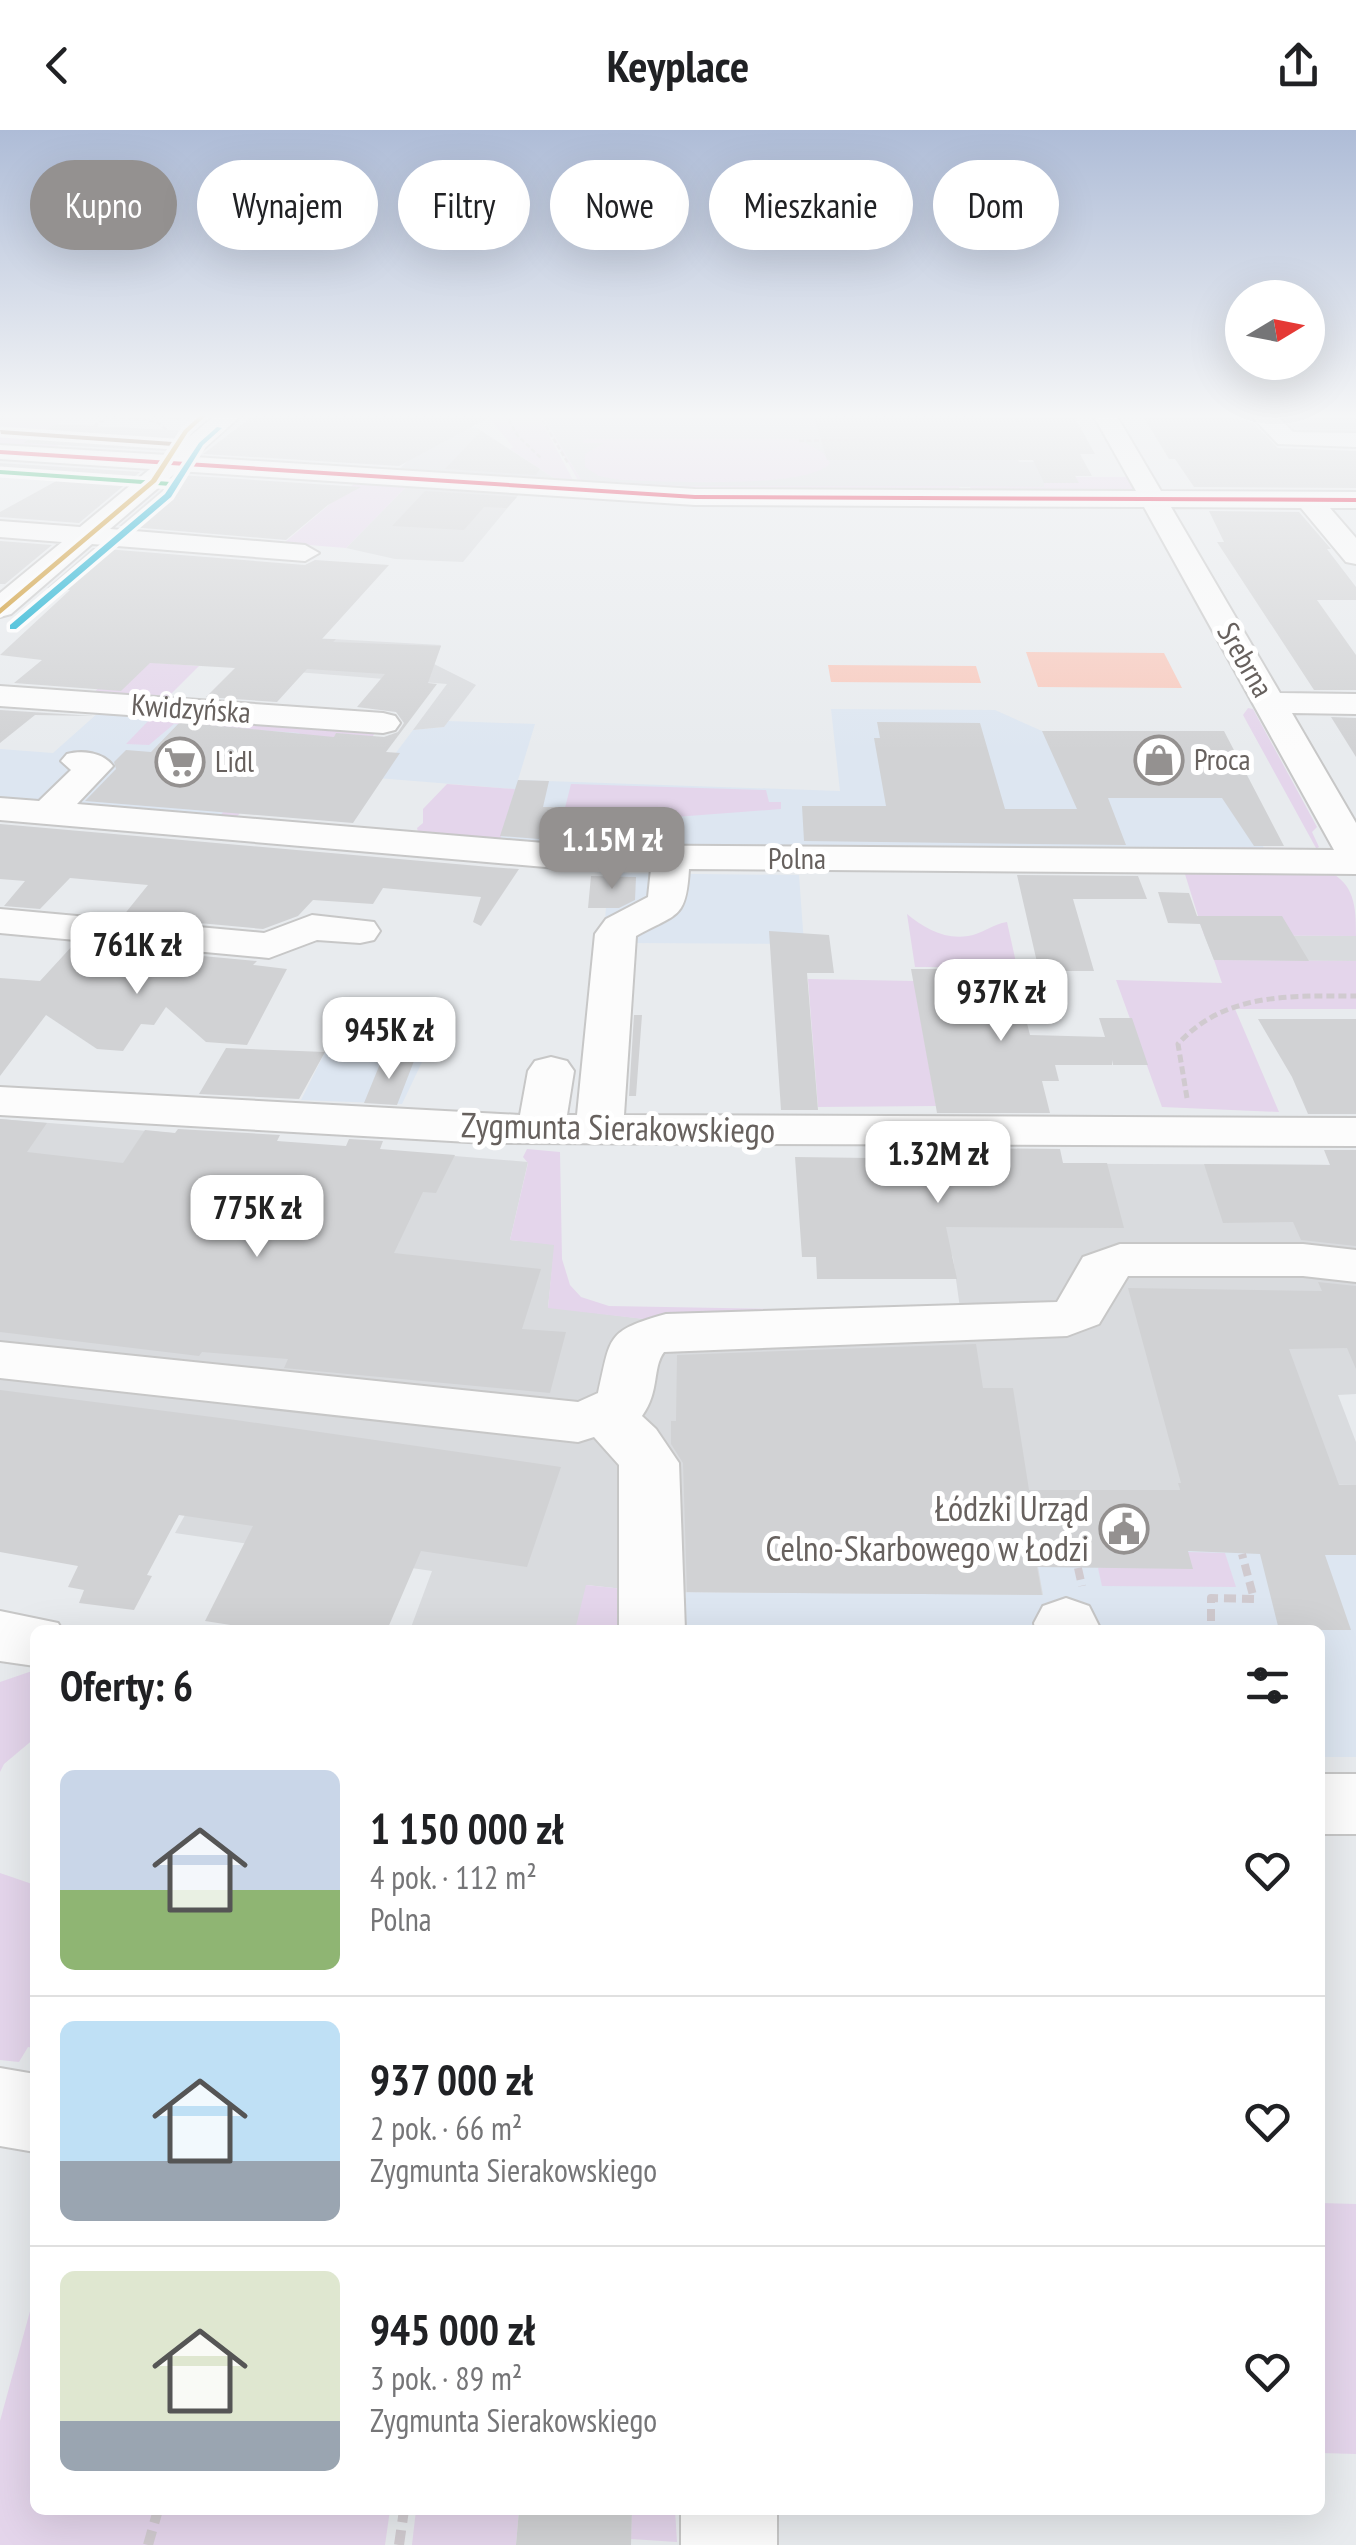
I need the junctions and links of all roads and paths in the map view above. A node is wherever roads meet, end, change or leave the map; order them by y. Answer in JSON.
{"nodes":[{"id":1,"x":98,"y":526,"type":"edge"},
{"id":2,"x":1169,"y":526,"type":"edge"},
{"id":3,"x":1331,"y":526,"type":"edge"},
{"id":4,"x":0,"y":530,"type":"edge"},
{"id":5,"x":83,"y":538,"type":"junction"},
{"id":6,"x":305,"y":553,"type":"dead end"},
{"id":7,"x":1356,"y":556,"type":"edge"},
{"id":8,"x":0,"y":608,"type":"edge"},
{"id":9,"x":0,"y":696,"type":"edge"},
{"id":10,"x":1270,"y":703,"type":"junction"},
{"id":11,"x":1356,"y":704,"type":"edge"},
{"id":12,"x":382,"y":722,"type":"dead end"},
{"id":13,"x":78,"y":761,"type":"dead end"},
{"id":14,"x":0,"y":809,"type":"edge"},
{"id":15,"x":48,"y":813,"type":"junction"},
{"id":16,"x":671,"y":858,"type":"junction"},
{"id":17,"x":1356,"y":859,"type":"edge"},
{"id":18,"x":0,"y":922,"type":"edge"},
{"id":19,"x":360,"y":931,"type":"dead end"},
{"id":20,"x":1356,"y":996,"type":"edge"},
{"id":21,"x":551,"y":1071,"type":"dead end"},
{"id":22,"x":0,"y":1100,"type":"edge"},
{"id":23,"x":1190,"y":1110,"type":"dead end"},
{"id":24,"x":540,"y":1130,"type":"junction"},
{"id":25,"x":599,"y":1130,"type":"junction"},
{"id":26,"x":1356,"y":1132,"type":"edge"},
{"id":27,"x":1356,"y":1266,"type":"edge"},
{"id":28,"x":0,"y":1360,"type":"edge"},
{"id":29,"x":607,"y":1417,"type":"junction"},
{"id":30,"x":1242,"y":1554,"type":"dead end"},
{"id":31,"x":1211,"y":1622,"type":"dead end"},
{"id":32,"x":652,"y":1625,"type":"edge"},
{"id":33,"x":0,"y":1636,"type":"edge"},
{"id":34,"x":30,"y":1640,"type":"edge"},
{"id":35,"x":1325,"y":1804,"type":"edge"},
{"id":36,"x":1356,"y":1804,"type":"edge"},
{"id":37,"x":0,"y":2107,"type":"edge"},
{"id":38,"x":30,"y":2112,"type":"edge"},
{"id":39,"x":157,"y":2515,"type":"edge"},
{"id":40,"x":403,"y":2515,"type":"edge"},
{"id":41,"x":729,"y":2515,"type":"edge"},
{"id":42,"x":148,"y":2545,"type":"edge"},
{"id":43,"x":400,"y":2545,"type":"edge"},
{"id":44,"x":729,"y":2545,"type":"edge"}],
"edges":[{"from":1,"to":5,"type":"street"},
{"from":2,"to":10,"type":"street","name":"Srebrna"},
{"from":3,"to":7,"type":"street"},
{"from":4,"to":5,"type":"street"},
{"from":5,"to":6,"type":"street"},
{"from":5,"to":8,"type":"street"},
{"from":9,"to":12,"type":"street","name":"Kwidzyńska"},
{"from":10,"to":11,"type":"street"},
{"from":10,"to":17,"type":"street","name":"Srebrna"},
{"from":13,"to":15,"type":"street"},
{"from":14,"to":15,"type":"street","name":"Polna"},
{"from":15,"to":16,"type":"street","name":"Polna"},
{"from":16,"to":17,"type":"street","name":"Polna"},
{"from":16,"to":25,"type":"street"},
{"from":18,"to":19,"type":"street"},
{"from":20,"to":23,"type":"path"},
{"from":21,"to":24,"type":"street"},
{"from":22,"to":24,"type":"street","name":"Zygmunta Sierakowskiego"},
{"from":24,"to":25,"type":"street","name":"Zygmunta Sierakowskiego"},
{"from":25,"to":26,"type":"street","name":"Zygmunta Sierakowskiego"},
{"from":27,"to":29,"type":"street"},
{"from":28,"to":29,"type":"street"},
{"from":29,"to":32,"type":"street"},
{"from":30,"to":31,"type":"path"},
{"from":33,"to":34,"type":"street"},
{"from":35,"to":36,"type":"street"},
{"from":37,"to":38,"type":"street"},
{"from":39,"to":42,"type":"path"},
{"from":40,"to":43,"type":"path"},
{"from":41,"to":44,"type":"street"}]}
